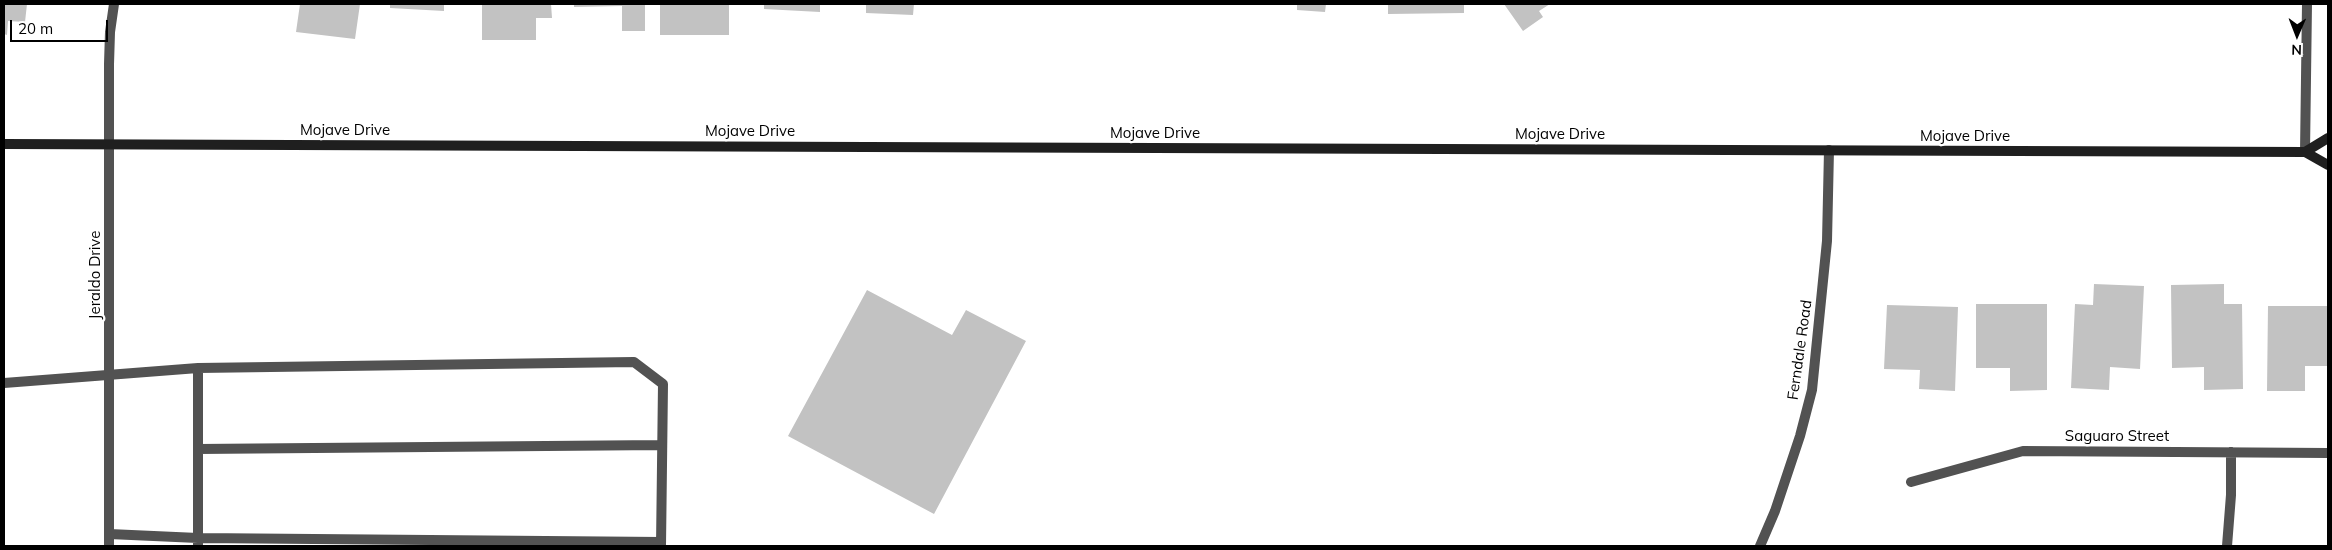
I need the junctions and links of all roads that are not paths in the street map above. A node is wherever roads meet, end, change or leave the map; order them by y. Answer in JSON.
{"nodes":[{"id":1,"x":114,"y":4,"type":"edge"},
{"id":2,"x":2307,"y":4,"type":"edge"},
{"id":3,"x":2328,"y":138,"type":"edge"},
{"id":4,"x":4,"y":144,"type":"edge"},
{"id":5,"x":108,"y":144,"type":"junction"},
{"id":6,"x":1828,"y":150,"type":"junction"},
{"id":7,"x":2305,"y":152,"type":"junction"},
{"id":8,"x":2328,"y":165,"type":"edge"},
{"id":9,"x":198,"y":368,"type":"junction"},
{"id":10,"x":110,"y":374,"type":"junction"},
{"id":11,"x":4,"y":383,"type":"edge"},
{"id":12,"x":662,"y":445,"type":"junction"},
{"id":13,"x":198,"y":449,"type":"junction"},
{"id":14,"x":2231,"y":452,"type":"junction"},
{"id":15,"x":2328,"y":453,"type":"edge"},
{"id":16,"x":1911,"y":482,"type":"dead end"},
{"id":17,"x":109,"y":534,"type":"junction"},
{"id":18,"x":198,"y":542,"type":"edge"},
{"id":19,"x":661,"y":544,"type":"edge"},
{"id":20,"x":109,"y":546,"type":"edge"},
{"id":21,"x":1760,"y":546,"type":"edge"},
{"id":22,"x":2227,"y":546,"type":"edge"}],
"edges":[{"from":1,"to":5,"type":"street","name":"Jeraldo Drive"},
{"from":2,"to":7,"type":"street"},
{"from":3,"to":7,"type":"main road"},
{"from":4,"to":5,"type":"main road","name":"Mojave Drive"},
{"from":5,"to":6,"type":"main road","name":"Mojave Drive"},
{"from":5,"to":10,"type":"street","name":"Jeraldo Drive"},
{"from":6,"to":7,"type":"main road","name":"Mojave Drive"},
{"from":6,"to":21,"type":"street","name":"Ferndale Road"},
{"from":7,"to":8,"type":"main road","name":"Mojave Drive"},
{"from":9,"to":10,"type":"street"},
{"from":9,"to":12,"type":"street"},
{"from":9,"to":13,"type":"street"},
{"from":10,"to":11,"type":"street"},
{"from":10,"to":17,"type":"street","name":"Jeraldo Drive"},
{"from":12,"to":13,"type":"street"},
{"from":12,"to":19,"type":"street"},
{"from":13,"to":18,"type":"street"},
{"from":14,"to":15,"type":"street","name":"Saguaro Street"},
{"from":14,"to":16,"type":"street","name":"Saguaro Street"},
{"from":14,"to":22,"type":"street"},
{"from":17,"to":18,"type":"street"},
{"from":17,"to":20,"type":"street","name":"Jeraldo Drive"},
{"from":18,"to":19,"type":"street"}]}
